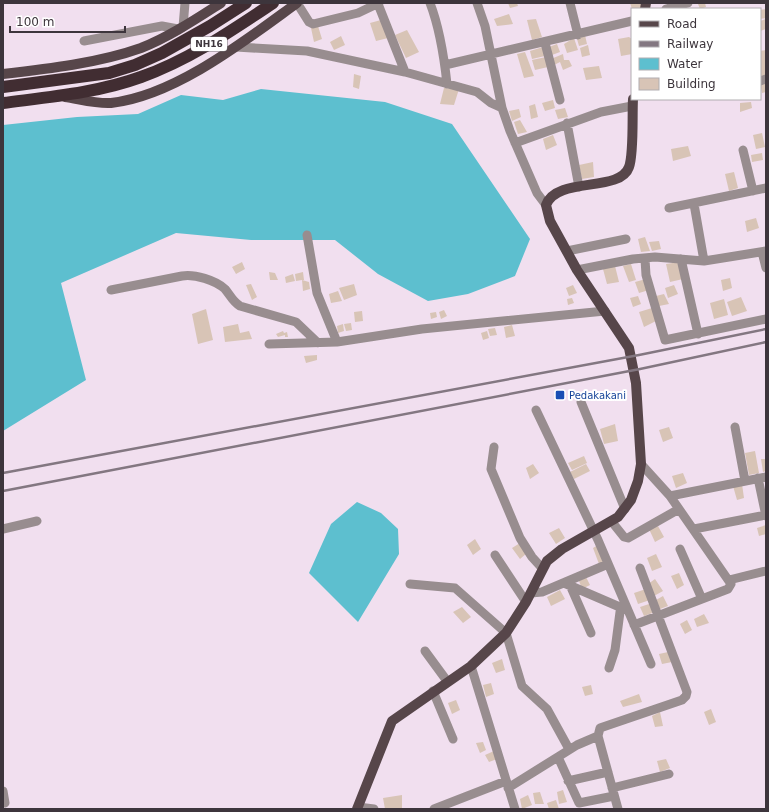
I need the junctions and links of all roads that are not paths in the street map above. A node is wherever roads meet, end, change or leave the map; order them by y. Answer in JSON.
{"nodes":[{"id":1,"x":185,"y":3,"type":"edge"},
{"id":2,"x":221,"y":3,"type":"edge"},
{"id":3,"x":246,"y":3,"type":"edge"},
{"id":4,"x":273,"y":3,"type":"edge"},
{"id":5,"x":297,"y":3,"type":"edge"},
{"id":6,"x":430,"y":3,"type":"edge"},
{"id":7,"x":477,"y":3,"type":"edge"},
{"id":8,"x":570,"y":3,"type":"edge"},
{"id":9,"x":688,"y":3,"type":"edge"},
{"id":10,"x":378,"y":4,"type":"edge"},
{"id":11,"x":670,"y":8,"type":"edge"},
{"id":12,"x":631,"y":21,"type":"edge"},
{"id":13,"x":180,"y":28,"type":"junction"},
{"id":14,"x":578,"y":35,"type":"junction"},
{"id":15,"x":84,"y":41,"type":"dead end"},
{"id":16,"x":546,"y":43,"type":"junction"},
{"id":17,"x":236,"y":47,"type":"junction"},
{"id":18,"x":491,"y":55,"type":"junction"},
{"id":19,"x":445,"y":65,"type":"junction"},
{"id":20,"x":405,"y":72,"type":"junction"},
{"id":21,"x":3,"y":74,"type":"edge"},
{"id":22,"x":447,"y":84,"type":"junction"},
{"id":23,"x":3,"y":88,"type":"edge"},
{"id":24,"x":55,"y":96,"type":"junction"},
{"id":25,"x":560,"y":100,"type":"dead end"},
{"id":26,"x":632,"y":102,"type":"edge"},
{"id":27,"x":3,"y":103,"type":"edge"},
{"id":28,"x":502,"y":108,"type":"junction"},
{"id":29,"x":567,"y":123,"type":"junction"},
{"id":30,"x":515,"y":143,"type":"junction"},
{"id":31,"x":743,"y":150,"type":"dead end"},
{"id":32,"x":579,"y":187,"type":"junction"},
{"id":33,"x":766,"y":188,"type":"edge"},
{"id":34,"x":754,"y":191,"type":"junction"},
{"id":35,"x":694,"y":204,"type":"junction"},
{"id":36,"x":546,"y":205,"type":"junction"},
{"id":37,"x":669,"y":208,"type":"dead end"},
{"id":38,"x":307,"y":235,"type":"dead end"},
{"id":39,"x":626,"y":239,"type":"dead end"},
{"id":40,"x":566,"y":252,"type":"junction"},
{"id":41,"x":764,"y":252,"type":"edge"},
{"id":42,"x":645,"y":258,"type":"junction"},
{"id":43,"x":681,"y":259,"type":"junction"},
{"id":44,"x":704,"y":260,"type":"junction"},
{"id":45,"x":766,"y":268,"type":"edge"},
{"id":46,"x":577,"y":270,"type":"junction"},
{"id":47,"x":111,"y":290,"type":"dead end"},
{"id":48,"x":605,"y":310,"type":"junction"},
{"id":49,"x":766,"y":319,"type":"edge"},
{"id":50,"x":698,"y":334,"type":"junction"},
{"id":51,"x":318,"y":342,"type":"junction"},
{"id":52,"x":337,"y":342,"type":"junction"},
{"id":53,"x":270,"y":344,"type":"dead end"},
{"id":54,"x":581,"y":402,"type":"dead end"},
{"id":55,"x":536,"y":410,"type":"dead end"},
{"id":56,"x":735,"y":427,"type":"dead end"},
{"id":57,"x":494,"y":446,"type":"dead end"},
{"id":58,"x":641,"y":464,"type":"junction"},
{"id":59,"x":762,"y":478,"type":"edge"},
{"id":60,"x":745,"y":481,"type":"junction"},
{"id":61,"x":670,"y":496,"type":"junction"},
{"id":62,"x":625,"y":509,"type":"junction"},
{"id":63,"x":679,"y":509,"type":"junction"},
{"id":64,"x":766,"y":516,"type":"edge"},
{"id":65,"x":37,"y":521,"type":"dead end"},
{"id":66,"x":612,"y":522,"type":"junction"},
{"id":67,"x":3,"y":529,"type":"edge"},
{"id":68,"x":694,"y":529,"type":"junction"},
{"id":69,"x":594,"y":531,"type":"junction"},
{"id":70,"x":680,"y":550,"type":"dead end"},
{"id":71,"x":495,"y":555,"type":"dead end"},
{"id":72,"x":608,"y":564,"type":"junction"},
{"id":73,"x":542,"y":568,"type":"junction"},
{"id":74,"x":640,"y":568,"type":"dead end"},
{"id":75,"x":766,"y":572,"type":"edge"},
{"id":76,"x":729,"y":580,"type":"junction"},
{"id":77,"x":410,"y":584,"type":"dead end"},
{"id":78,"x":567,"y":584,"type":"junction"},
{"id":79,"x":528,"y":597,"type":"junction"},
{"id":80,"x":702,"y":599,"type":"junction"},
{"id":81,"x":624,"y":606,"type":"junction"},
{"id":82,"x":659,"y":616,"type":"junction"},
{"id":83,"x":634,"y":625,"type":"junction"},
{"id":84,"x":506,"y":633,"type":"junction"},
{"id":85,"x":591,"y":633,"type":"dead end"},
{"id":86,"x":425,"y":651,"type":"dead end"},
{"id":87,"x":651,"y":664,"type":"dead end"},
{"id":88,"x":471,"y":666,"type":"junction"},
{"id":89,"x":609,"y":668,"type":"dead end"},
{"id":90,"x":447,"y":682,"type":"junction"},
{"id":91,"x":433,"y":691,"type":"junction"},
{"id":92,"x":598,"y":736,"type":"junction"},
{"id":93,"x":453,"y":739,"type":"dead end"},
{"id":94,"x":569,"y":749,"type":"junction"},
{"id":95,"x":558,"y":757,"type":"junction"},
{"id":96,"x":608,"y":772,"type":"junction"},
{"id":97,"x":669,"y":774,"type":"dead end"},
{"id":98,"x":568,"y":781,"type":"junction"},
{"id":99,"x":507,"y":785,"type":"junction"},
{"id":100,"x":3,"y":791,"type":"edge"},
{"id":101,"x":613,"y":792,"type":"junction"},
{"id":102,"x":5,"y":802,"type":"dead end"},
{"id":103,"x":357,"y":808,"type":"edge"},
{"id":104,"x":374,"y":809,"type":"edge"},
{"id":105,"x":434,"y":809,"type":"edge"},
{"id":106,"x":515,"y":809,"type":"edge"},
{"id":107,"x":618,"y":809,"type":"edge"}],
"edges":[{"from":1,"to":13,"type":"street"},
{"from":2,"to":13,"type":"main road"},
{"from":3,"to":23,"type":"highway","number":"NH16"},
{"from":4,"to":24,"type":"highway","number":"NH16"},
{"from":5,"to":10,"type":"street"},
{"from":5,"to":17,"type":"main road"},
{"from":6,"to":19,"type":"street"},
{"from":7,"to":18,"type":"street"},
{"from":8,"to":14,"type":"street"},
{"from":9,"to":11,"type":"street"},
{"from":10,"to":20,"type":"street"},
{"from":12,"to":14,"type":"street"},
{"from":13,"to":15,"type":"street"},
{"from":13,"to":21,"type":"main road"},
{"from":14,"to":16,"type":"street"},
{"from":16,"to":18,"type":"street"},
{"from":16,"to":25,"type":"street"},
{"from":17,"to":20,"type":"street"},
{"from":17,"to":24,"type":"main road"},
{"from":18,"to":19,"type":"street"},
{"from":18,"to":28,"type":"street"},
{"from":19,"to":22,"type":"street"},
{"from":20,"to":22,"type":"street"},
{"from":22,"to":28,"type":"street"},
{"from":24,"to":27,"type":"highway","number":"NH16"},
{"from":26,"to":29,"type":"street"},
{"from":26,"to":32,"type":"main road"},
{"from":28,"to":30,"type":"street"},
{"from":29,"to":30,"type":"street"},
{"from":29,"to":32,"type":"street"},
{"from":30,"to":36,"type":"street"},
{"from":31,"to":34,"type":"street"},
{"from":32,"to":36,"type":"main road"},
{"from":33,"to":34,"type":"street"},
{"from":34,"to":35,"type":"street"},
{"from":35,"to":37,"type":"street"},
{"from":35,"to":44,"type":"street"},
{"from":36,"to":40,"type":"main road"},
{"from":38,"to":52,"type":"street"},
{"from":39,"to":40,"type":"street"},
{"from":40,"to":46,"type":"main road"},
{"from":41,"to":44,"type":"street"},
{"from":41,"to":45,"type":"street"},
{"from":42,"to":43,"type":"street"},
{"from":42,"to":46,"type":"street"},
{"from":42,"to":50,"type":"street"},
{"from":43,"to":44,"type":"street"},
{"from":43,"to":50,"type":"street"},
{"from":46,"to":48,"type":"main road"},
{"from":47,"to":51,"type":"street"},
{"from":48,"to":52,"type":"street"},
{"from":48,"to":58,"type":"main road"},
{"from":49,"to":50,"type":"street"},
{"from":51,"to":52,"type":"street"},
{"from":51,"to":53,"type":"street"},
{"from":54,"to":62,"type":"street"},
{"from":55,"to":69,"type":"street"},
{"from":56,"to":60,"type":"street"},
{"from":57,"to":73,"type":"street"},
{"from":58,"to":61,"type":"street"},
{"from":58,"to":62,"type":"main road"},
{"from":59,"to":60,"type":"street"},
{"from":59,"to":64,"type":"street"},
{"from":60,"to":61,"type":"street"},
{"from":61,"to":63,"type":"street"},
{"from":62,"to":66,"type":"main road"},
{"from":63,"to":66,"type":"street"},
{"from":63,"to":68,"type":"street"},
{"from":64,"to":68,"type":"street"},
{"from":65,"to":67,"type":"street"},
{"from":66,"to":69,"type":"main road"},
{"from":68,"to":76,"type":"street"},
{"from":69,"to":72,"type":"street"},
{"from":69,"to":73,"type":"main road"},
{"from":70,"to":80,"type":"street"},
{"from":71,"to":79,"type":"street"},
{"from":72,"to":78,"type":"street"},
{"from":72,"to":81,"type":"street"},
{"from":73,"to":79,"type":"main road"},
{"from":74,"to":82,"type":"street"},
{"from":75,"to":76,"type":"street"},
{"from":76,"to":80,"type":"street"},
{"from":77,"to":84,"type":"street"},
{"from":78,"to":79,"type":"street"},
{"from":78,"to":81,"type":"street"},
{"from":78,"to":85,"type":"street"},
{"from":79,"to":84,"type":"main road"},
{"from":80,"to":82,"type":"street"},
{"from":81,"to":83,"type":"street"},
{"from":81,"to":89,"type":"street"},
{"from":82,"to":83,"type":"street"},
{"from":82,"to":92,"type":"street"},
{"from":83,"to":87,"type":"street"},
{"from":84,"to":88,"type":"main road"},
{"from":84,"to":94,"type":"street"},
{"from":86,"to":90,"type":"street"},
{"from":88,"to":90,"type":"main road"},
{"from":88,"to":99,"type":"street"},
{"from":90,"to":91,"type":"main road"},
{"from":91,"to":93,"type":"street"},
{"from":91,"to":103,"type":"main road"},
{"from":92,"to":94,"type":"street"},
{"from":92,"to":96,"type":"street"},
{"from":94,"to":95,"type":"street"},
{"from":95,"to":98,"type":"street"},
{"from":95,"to":99,"type":"street"},
{"from":96,"to":98,"type":"street"},
{"from":96,"to":101,"type":"street"},
{"from":97,"to":101,"type":"street"},
{"from":98,"to":101,"type":"street"},
{"from":99,"to":105,"type":"street"},
{"from":99,"to":106,"type":"street"},
{"from":100,"to":102,"type":"street"},
{"from":101,"to":107,"type":"street"},
{"from":103,"to":104,"type":"street"}]}
